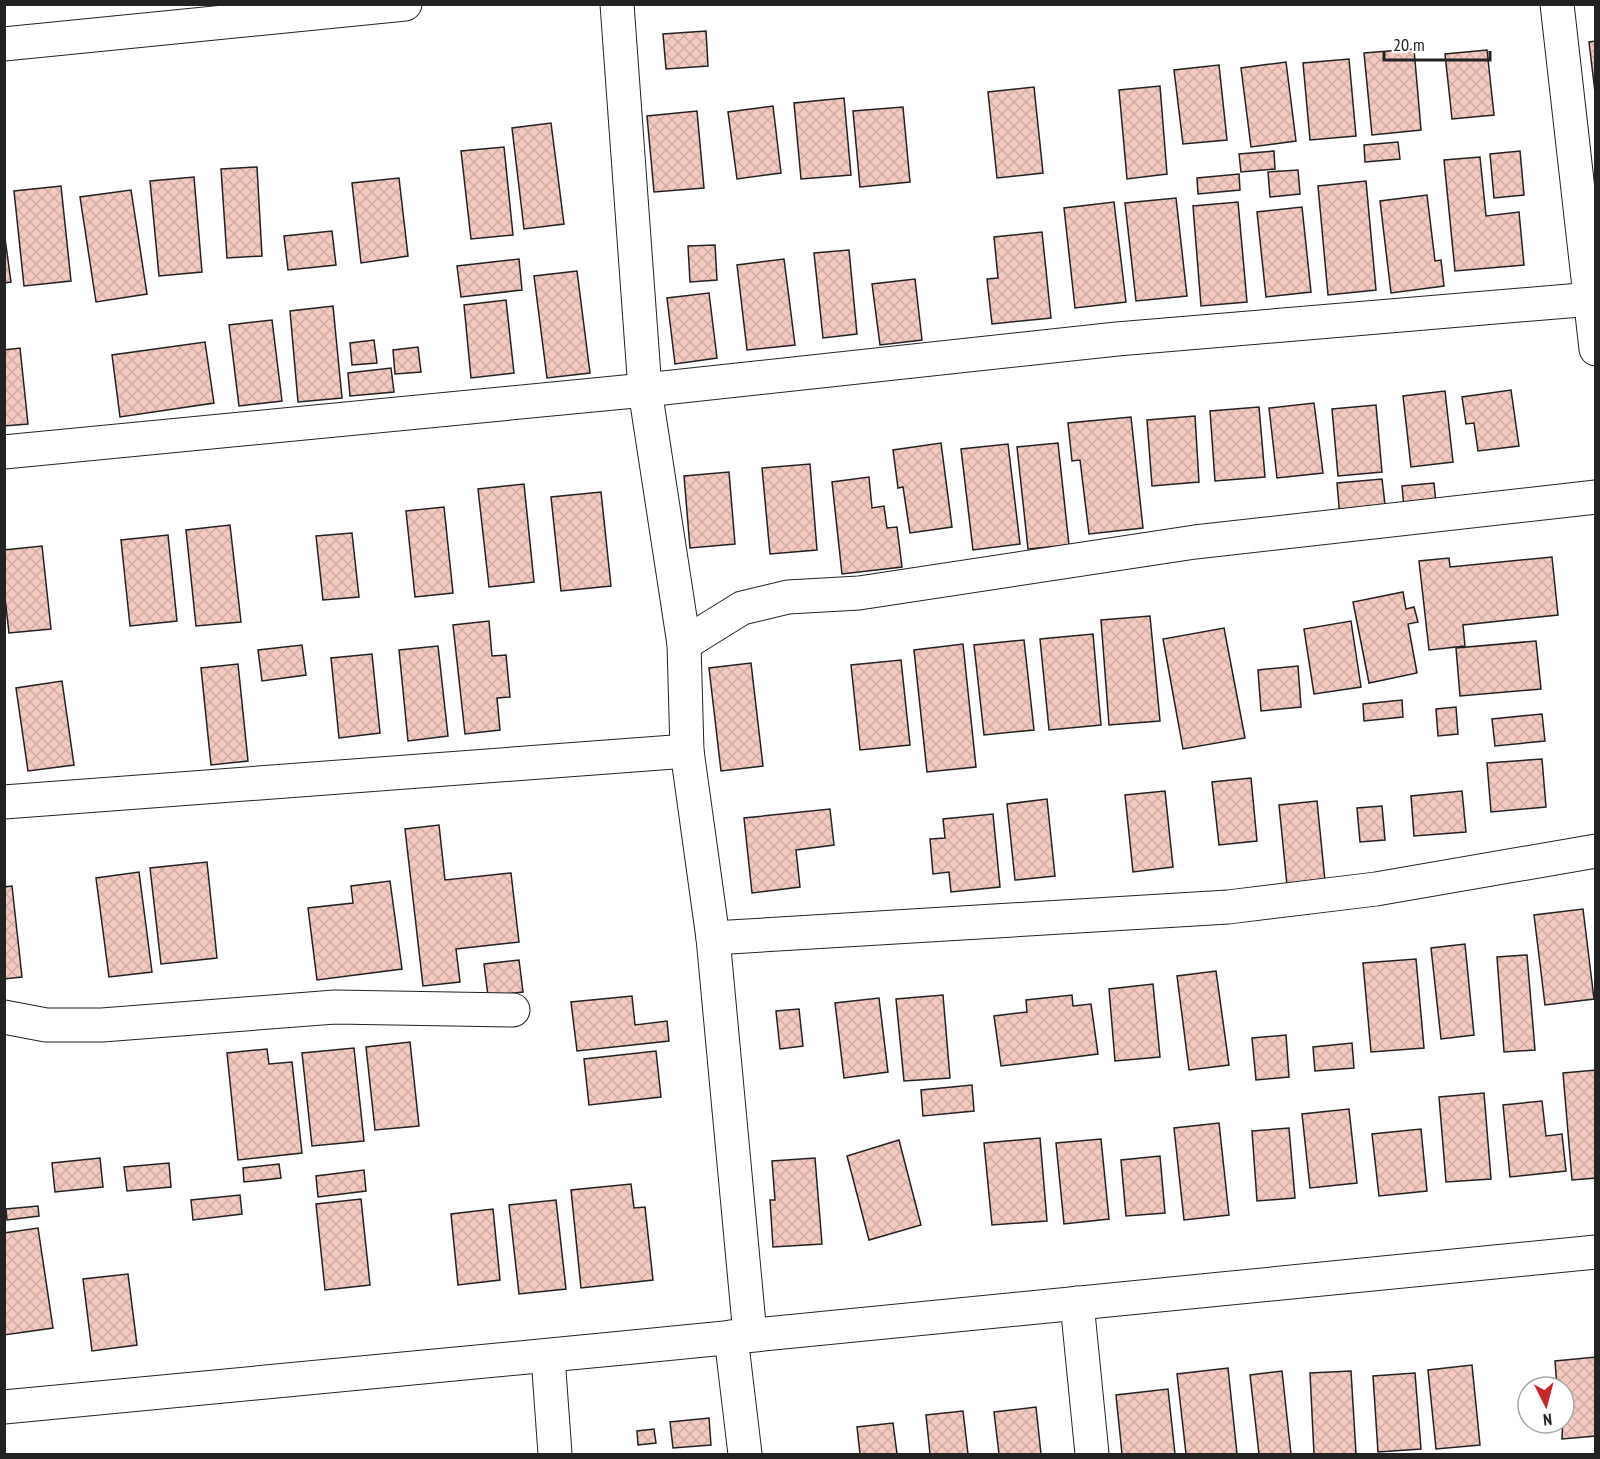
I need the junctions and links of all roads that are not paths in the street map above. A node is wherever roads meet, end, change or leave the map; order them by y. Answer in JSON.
{"nodes":[{"id":1,"x":405,"y":4,"type":"edge"},
{"id":2,"x":617,"y":4,"type":"edge"},
{"id":3,"x":1557,"y":4,"type":"edge"},
{"id":4,"x":4,"y":44,"type":"edge"},
{"id":5,"x":1585,"y":158,"type":"edge"},
{"id":6,"x":1592,"y":299,"type":"junction"},
{"id":7,"x":1596,"y":349,"type":"edge"},
{"id":8,"x":645,"y":390,"type":"junction"},
{"id":9,"x":4,"y":452,"type":"edge"},
{"id":10,"x":1596,"y":497,"type":"edge"},
{"id":11,"x":684,"y":644,"type":"junction"},
{"id":12,"x":687,"y":751,"type":"junction"},
{"id":13,"x":4,"y":802,"type":"edge"},
{"id":14,"x":1596,"y":851,"type":"edge"},
{"id":15,"x":713,"y":938,"type":"junction"},
{"id":16,"x":513,"y":1011,"type":"dead end"},
{"id":17,"x":4,"y":1017,"type":"edge"},
{"id":18,"x":1596,"y":1252,"type":"edge"},
{"id":19,"x":1077,"y":1303,"type":"junction"},
{"id":20,"x":741,"y":1336,"type":"junction"},
{"id":21,"x":548,"y":1357,"type":"junction"},
{"id":22,"x":4,"y":1407,"type":"edge"},
{"id":23,"x":555,"y":1455,"type":"edge"},
{"id":24,"x":745,"y":1455,"type":"edge"},
{"id":25,"x":1092,"y":1455,"type":"edge"}],
"edges":[{"from":1,"to":4,"type":"street"},
{"from":2,"to":8,"type":"street"},
{"from":3,"to":5,"type":"street"},
{"from":5,"to":6,"type":"street"},
{"from":6,"to":7,"type":"street"},
{"from":6,"to":8,"type":"street"},
{"from":8,"to":9,"type":"street"},
{"from":8,"to":11,"type":"street"},
{"from":10,"to":11,"type":"street"},
{"from":11,"to":12,"type":"street"},
{"from":12,"to":13,"type":"street"},
{"from":12,"to":15,"type":"street"},
{"from":14,"to":15,"type":"street"},
{"from":15,"to":20,"type":"street"},
{"from":16,"to":17,"type":"street"},
{"from":18,"to":19,"type":"street"},
{"from":19,"to":20,"type":"street"},
{"from":19,"to":25,"type":"street"},
{"from":20,"to":21,"type":"street"},
{"from":20,"to":24,"type":"street"},
{"from":21,"to":22,"type":"street"},
{"from":21,"to":23,"type":"street"}]}
